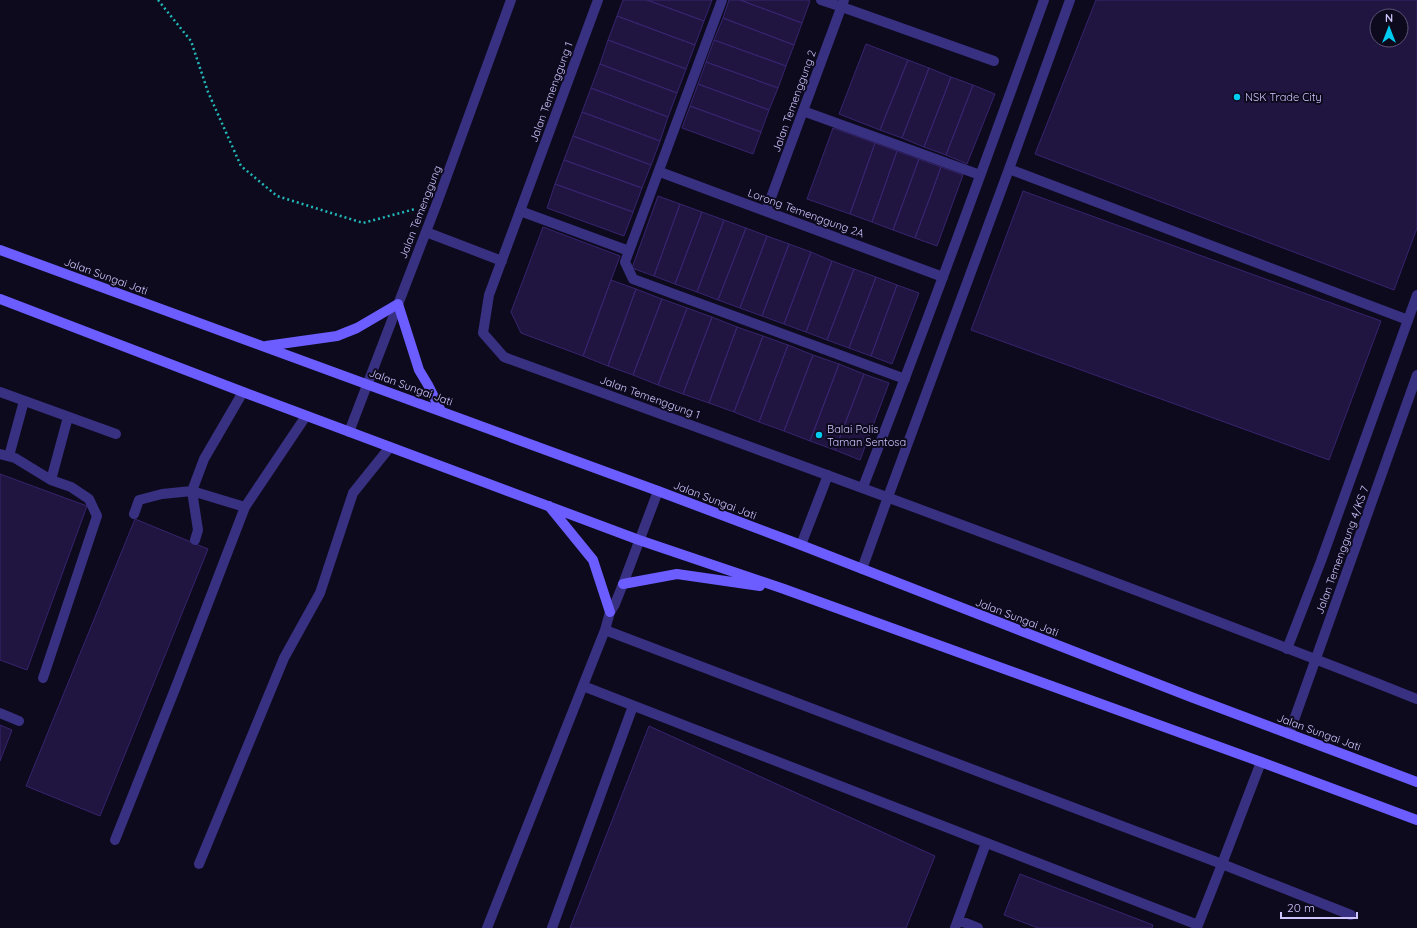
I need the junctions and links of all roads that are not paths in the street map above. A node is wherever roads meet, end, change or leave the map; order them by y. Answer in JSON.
{"nodes":[{"id":1,"x":511,"y":0,"type":"edge"},
{"id":2,"x":598,"y":0,"type":"edge"},
{"id":3,"x":722,"y":0,"type":"edge"},
{"id":4,"x":821,"y":0,"type":"edge"},
{"id":5,"x":1044,"y":0,"type":"edge"},
{"id":6,"x":1070,"y":0,"type":"edge"},
{"id":7,"x":843,"y":4,"type":"edge"},
{"id":8,"x":994,"y":61,"type":"dead end"},
{"id":9,"x":803,"y":111,"type":"junction"},
{"id":10,"x":1009,"y":169,"type":"junction"},
{"id":11,"x":660,"y":172,"type":"junction"},
{"id":12,"x":980,"y":175,"type":"junction"},
{"id":13,"x":520,"y":211,"type":"junction"},
{"id":14,"x":766,"y":211,"type":"junction"},
{"id":15,"x":426,"y":232,"type":"junction"},
{"id":16,"x":0,"y":250,"type":"edge"},
{"id":17,"x":629,"y":251,"type":"junction"},
{"id":18,"x":502,"y":261,"type":"junction"},
{"id":19,"x":943,"y":277,"type":"junction"},
{"id":20,"x":1417,"y":295,"type":"edge"},
{"id":21,"x":0,"y":299,"type":"edge"},
{"id":22,"x":398,"y":304,"type":"junction"},
{"id":23,"x":1408,"y":320,"type":"junction"},
{"id":24,"x":264,"y":346,"type":"junction"},
{"id":25,"x":1417,"y":375,"type":"edge"},
{"id":26,"x":906,"y":379,"type":"junction"},
{"id":27,"x":367,"y":383,"type":"junction"},
{"id":28,"x":0,"y":392,"type":"edge"},
{"id":29,"x":243,"y":392,"type":"junction"},
{"id":30,"x":24,"y":401,"type":"junction"},
{"id":31,"x":441,"y":411,"type":"junction"},
{"id":32,"x":306,"y":416,"type":"junction"},
{"id":33,"x":68,"y":417,"type":"junction"},
{"id":34,"x":349,"y":432,"type":"junction"},
{"id":35,"x":116,"y":434,"type":"dead end"},
{"id":36,"x":390,"y":447,"type":"junction"},
{"id":37,"x":5,"y":455,"type":"edge"},
{"id":38,"x":828,"y":475,"type":"junction"},
{"id":39,"x":51,"y":480,"type":"junction"},
{"id":40,"x":863,"y":487,"type":"junction"},
{"id":41,"x":192,"y":491,"type":"junction"},
{"id":42,"x":658,"y":491,"type":"junction"},
{"id":43,"x":888,"y":497,"type":"junction"},
{"id":44,"x":548,"y":506,"type":"junction"},
{"id":45,"x":245,"y":507,"type":"junction"},
{"id":46,"x":134,"y":514,"type":"dead end"},
{"id":47,"x":195,"y":540,"type":"dead end"},
{"id":48,"x":639,"y":540,"type":"junction"},
{"id":49,"x":801,"y":545,"type":"junction"},
{"id":50,"x":862,"y":569,"type":"junction"},
{"id":51,"x":623,"y":584,"type":"junction"},
{"id":52,"x":784,"y":589,"type":"junction"},
{"id":53,"x":610,"y":612,"type":"junction"},
{"id":54,"x":605,"y":630,"type":"junction"},
{"id":55,"x":1287,"y":649,"type":"junction"},
{"id":56,"x":1316,"y":660,"type":"junction"},
{"id":57,"x":43,"y":678,"type":"dead end"},
{"id":58,"x":583,"y":686,"type":"junction"},
{"id":59,"x":1417,"y":699,"type":"edge"},
{"id":60,"x":633,"y":706,"type":"junction"},
{"id":61,"x":0,"y":713,"type":"edge"},
{"id":62,"x":19,"y":721,"type":"dead end"},
{"id":63,"x":1289,"y":734,"type":"junction"},
{"id":64,"x":1261,"y":762,"type":"junction"},
{"id":65,"x":1417,"y":782,"type":"edge"},
{"id":66,"x":1417,"y":820,"type":"edge"},
{"id":67,"x":115,"y":840,"type":"dead end"},
{"id":68,"x":986,"y":843,"type":"junction"},
{"id":69,"x":199,"y":864,"type":"dead end"},
{"id":70,"x":1222,"y":864,"type":"junction"},
{"id":71,"x":1351,"y":915,"type":"dead end"},
{"id":72,"x":956,"y":924,"type":"edge"},
{"id":73,"x":1198,"y":927,"type":"edge"},
{"id":74,"x":487,"y":928,"type":"edge"},
{"id":75,"x":552,"y":928,"type":"edge"},
{"id":76,"x":978,"y":928,"type":"edge"}],
"edges":[{"from":1,"to":15,"type":"street","name":"Jalan Temenggung"},
{"from":2,"to":13,"type":"street","name":"Jalan Temenggung 1"},
{"from":3,"to":11,"type":"street"},
{"from":4,"to":7,"type":"street"},
{"from":5,"to":12,"type":"street"},
{"from":6,"to":10,"type":"street"},
{"from":7,"to":8,"type":"street"},
{"from":7,"to":9,"type":"street","name":"Jalan Temenggung 2"},
{"from":9,"to":12,"type":"street"},
{"from":9,"to":14,"type":"street","name":"Jalan Temenggung 2"},
{"from":10,"to":23,"type":"street"},
{"from":10,"to":43,"type":"street"},
{"from":11,"to":14,"type":"street","name":"Lorong Temenggung 2A"},
{"from":11,"to":17,"type":"street"},
{"from":12,"to":19,"type":"street"},
{"from":13,"to":17,"type":"street"},
{"from":13,"to":18,"type":"street","name":"Jalan Temenggung 1"},
{"from":14,"to":19,"type":"street","name":"Lorong Temenggung 2A"},
{"from":15,"to":18,"type":"street"},
{"from":15,"to":22,"type":"street","name":"Jalan Temenggung"},
{"from":16,"to":24,"type":"main road","name":"Jalan Sungai Jati"},
{"from":17,"to":26,"type":"street"},
{"from":18,"to":38,"type":"street","name":"Jalan Temenggung 1"},
{"from":19,"to":26,"type":"street"},
{"from":20,"to":23,"type":"street"},
{"from":21,"to":29,"type":"main road"},
{"from":22,"to":24,"type":"main road"},
{"from":22,"to":27,"type":"street","name":"Jalan Temenggung"},
{"from":22,"to":31,"type":"main road"},
{"from":23,"to":55,"type":"street"},
{"from":24,"to":27,"type":"main road","name":"Jalan Sungai Jati"},
{"from":25,"to":56,"type":"street","name":"Jalan Temenggung 4/KS 7"},
{"from":26,"to":40,"type":"street"},
{"from":27,"to":31,"type":"main road","name":"Jalan Sungai Jati"},
{"from":27,"to":34,"type":"street","name":"Jalan Temenggung"},
{"from":28,"to":30,"type":"street"},
{"from":29,"to":32,"type":"main road"},
{"from":29,"to":41,"type":"street"},
{"from":30,"to":33,"type":"street"},
{"from":30,"to":37,"type":"street"},
{"from":31,"to":42,"type":"main road","name":"Jalan Sungai Jati"},
{"from":32,"to":34,"type":"main road"},
{"from":32,"to":45,"type":"street"},
{"from":33,"to":35,"type":"street"},
{"from":33,"to":39,"type":"street"},
{"from":34,"to":36,"type":"main road"},
{"from":36,"to":44,"type":"main road"},
{"from":36,"to":69,"type":"street"},
{"from":37,"to":39,"type":"street"},
{"from":38,"to":40,"type":"street","name":"Jalan Temenggung 1"},
{"from":38,"to":49,"type":"street"},
{"from":39,"to":57,"type":"street"},
{"from":40,"to":43,"type":"street","name":"Jalan Temenggung 1"},
{"from":41,"to":45,"type":"street"},
{"from":41,"to":46,"type":"street"},
{"from":41,"to":47,"type":"street"},
{"from":42,"to":48,"type":"street"},
{"from":42,"to":49,"type":"main road","name":"Jalan Sungai Jati"},
{"from":43,"to":50,"type":"street"},
{"from":43,"to":55,"type":"street","name":"Jalan Temenggung 1"},
{"from":44,"to":48,"type":"main road"},
{"from":44,"to":53,"type":"main road"},
{"from":45,"to":67,"type":"street"},
{"from":48,"to":51,"type":"street"},
{"from":48,"to":52,"type":"main road"},
{"from":49,"to":50,"type":"main road","name":"Jalan Sungai Jati"},
{"from":50,"to":63,"type":"main road","name":"Jalan Sungai Jati"},
{"from":51,"to":52,"type":"main road"},
{"from":51,"to":53,"type":"street"},
{"from":52,"to":64,"type":"main road"},
{"from":53,"to":54,"type":"street"},
{"from":54,"to":58,"type":"street"},
{"from":54,"to":70,"type":"street"},
{"from":55,"to":56,"type":"street","name":"Jalan Temenggung 1"},
{"from":56,"to":59,"type":"street","name":"Jalan Temenggung 1"},
{"from":56,"to":63,"type":"street","name":"Jalan Temenggung 4/KS 7"},
{"from":58,"to":60,"type":"street"},
{"from":58,"to":74,"type":"street"},
{"from":60,"to":68,"type":"street"},
{"from":60,"to":75,"type":"street"},
{"from":61,"to":62,"type":"street"},
{"from":63,"to":65,"type":"main road","name":"Jalan Sungai Jati"},
{"from":64,"to":66,"type":"main road"},
{"from":64,"to":70,"type":"street"},
{"from":68,"to":72,"type":"street"},
{"from":68,"to":73,"type":"street"},
{"from":70,"to":71,"type":"street"},
{"from":70,"to":73,"type":"street"},
{"from":72,"to":76,"type":"street"}]}
